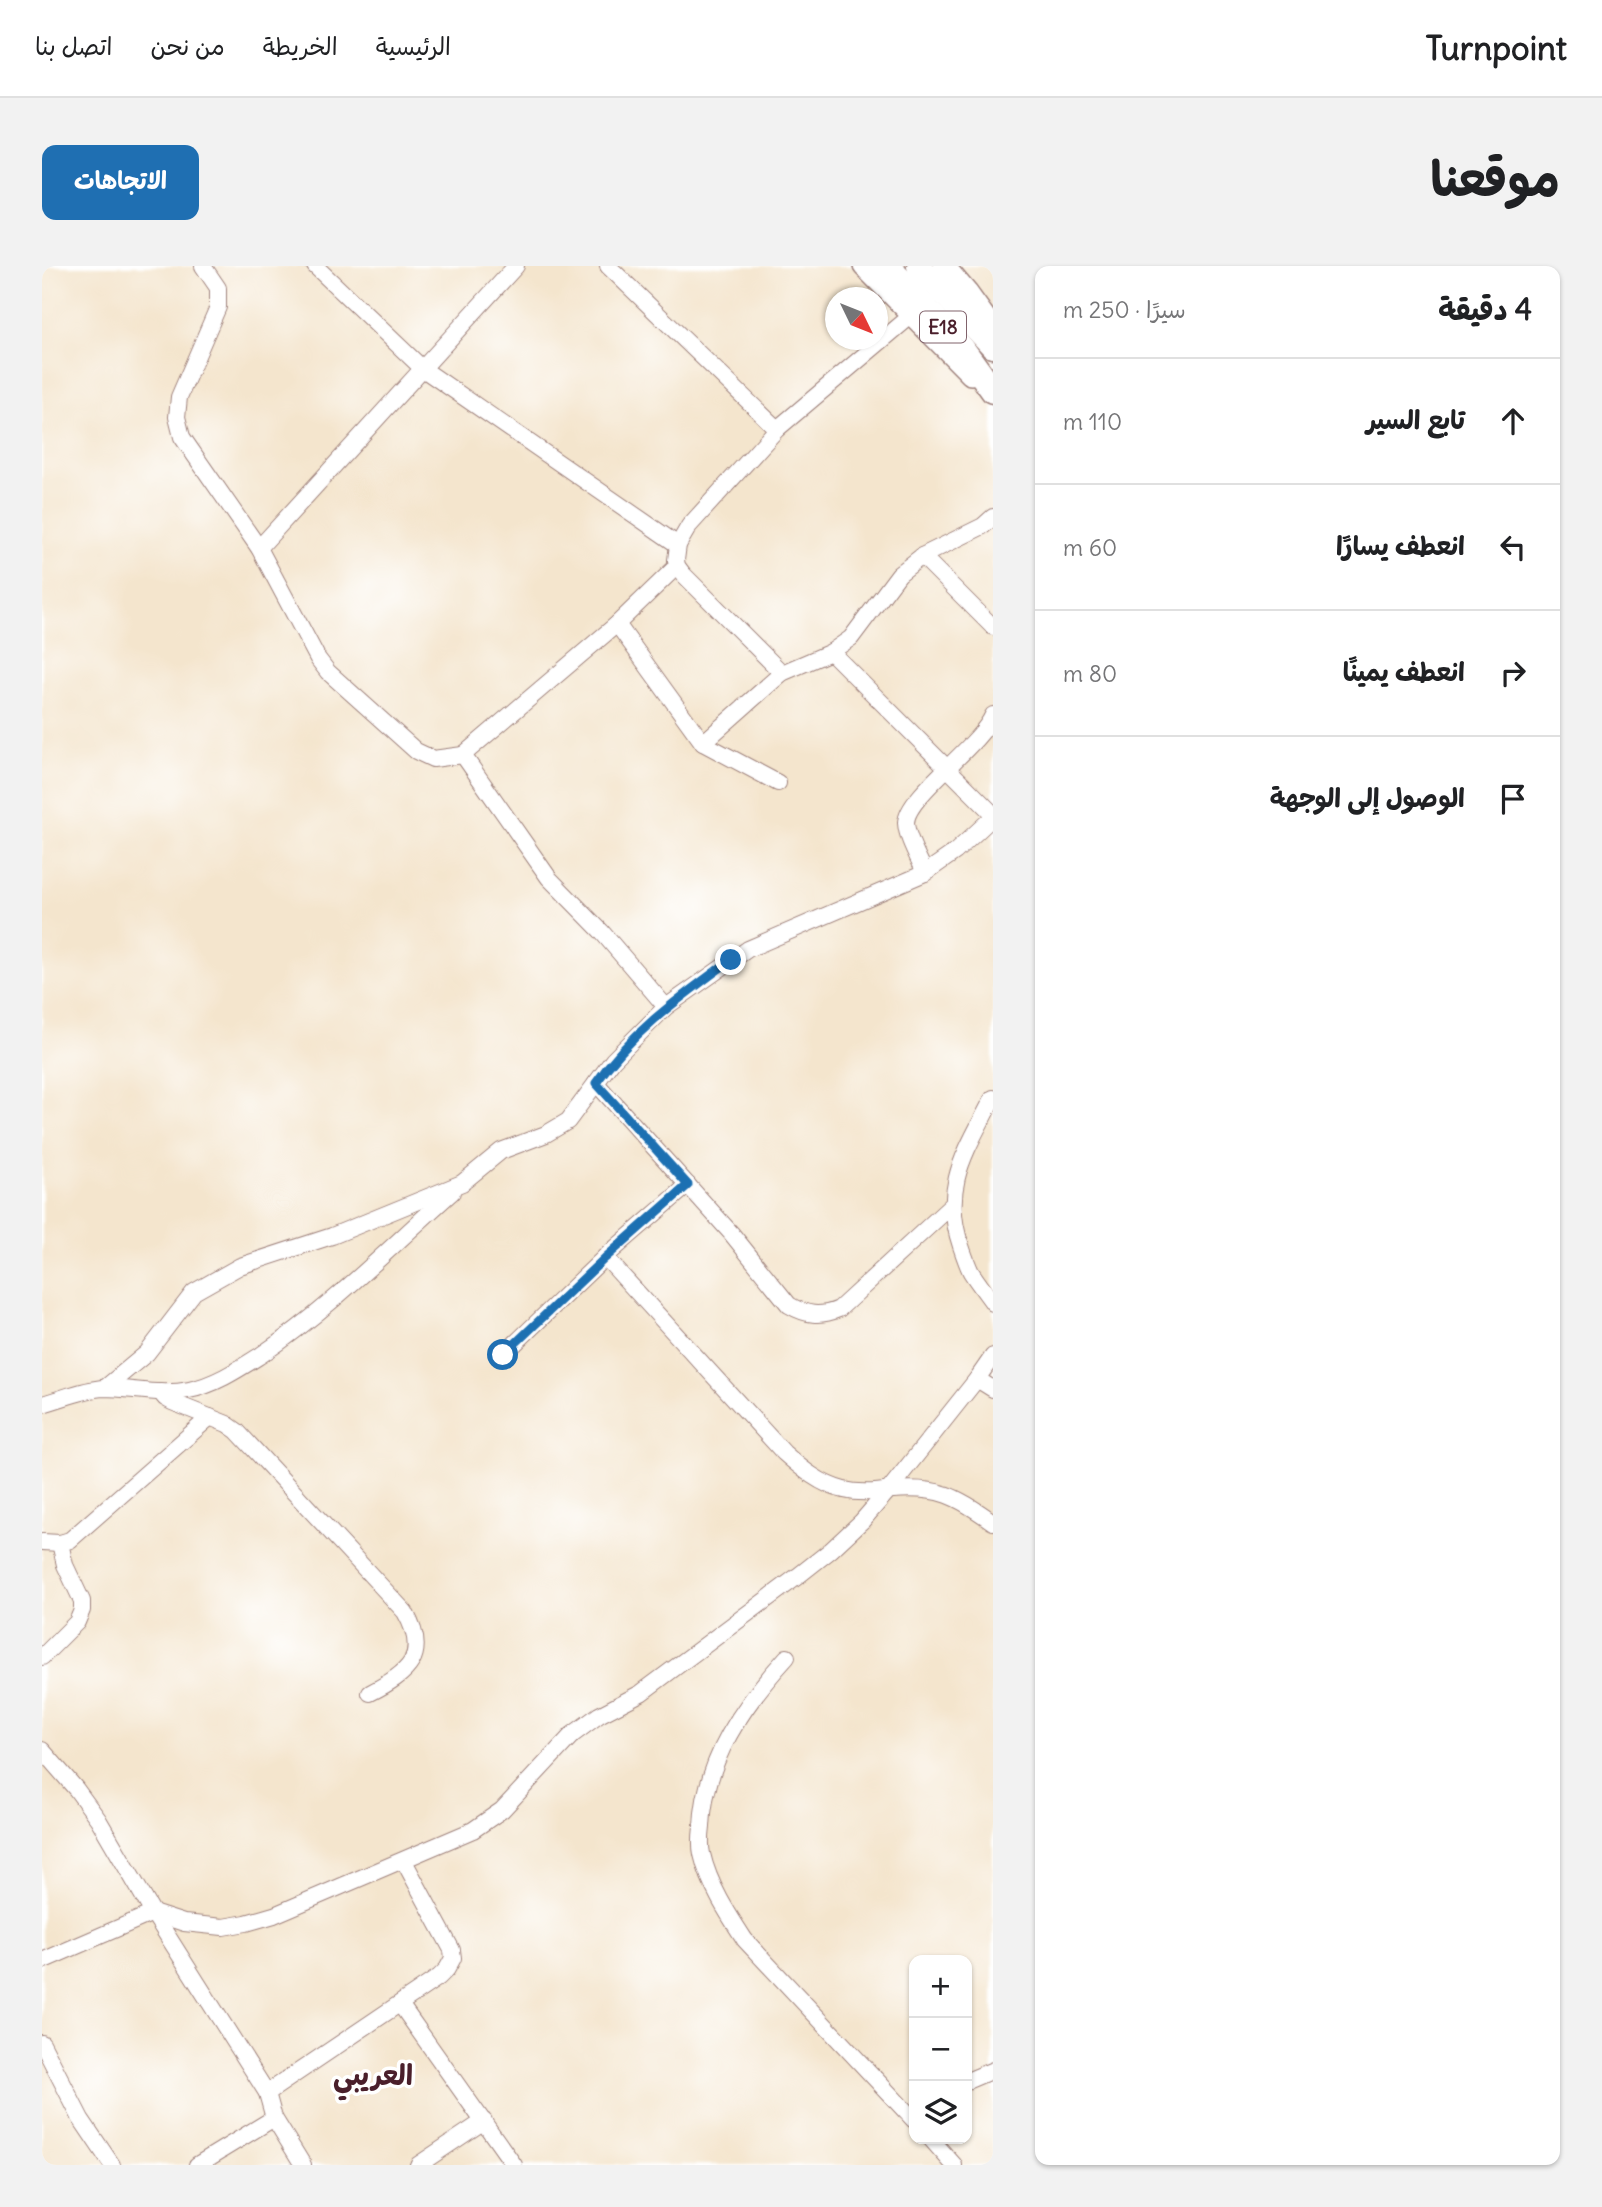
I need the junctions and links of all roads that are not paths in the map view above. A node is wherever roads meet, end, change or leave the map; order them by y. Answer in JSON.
{"nodes":[{"id":1,"x":203,"y":266,"type":"edge"},
{"id":2,"x":315,"y":266,"type":"edge"},
{"id":3,"x":516,"y":266,"type":"edge"},
{"id":4,"x":608,"y":266,"type":"edge"},
{"id":5,"x":864,"y":266,"type":"edge"},
{"id":6,"x":888,"y":266,"type":"edge"},
{"id":7,"x":919,"y":266,"type":"edge"},
{"id":8,"x":944,"y":266,"type":"edge"},
{"id":9,"x":985,"y":310,"type":"edge"},
{"id":10,"x":912,"y":315,"type":"junction"},
{"id":11,"x":993,"y":329,"type":"edge"},
{"id":12,"x":993,"y":346,"type":"edge"},
{"id":13,"x":423,"y":369,"type":"junction"},
{"id":14,"x":993,"y":394,"type":"edge"},
{"id":15,"x":777,"y":429,"type":"junction"},
{"id":16,"x":993,"y":517,"type":"edge"},
{"id":17,"x":678,"y":545,"type":"junction"},
{"id":18,"x":260,"y":548,"type":"junction"},
{"id":19,"x":922,"y":556,"type":"junction"},
{"id":20,"x":677,"y":566,"type":"junction"},
{"id":21,"x":617,"y":624,"type":"junction"},
{"id":22,"x":993,"y":627,"type":"edge"},
{"id":23,"x":831,"y":652,"type":"junction"},
{"id":24,"x":782,"y":673,"type":"junction"},
{"id":25,"x":993,"y":715,"type":"edge"},
{"id":26,"x":703,"y":743,"type":"junction"},
{"id":27,"x":463,"y":755,"type":"junction"},
{"id":28,"x":948,"y":769,"type":"junction"},
{"id":29,"x":778,"y":783,"type":"dead end"},
{"id":30,"x":993,"y":816,"type":"edge"},
{"id":31,"x":925,"y":873,"type":"junction"},
{"id":32,"x":666,"y":1007,"type":"junction"},
{"id":33,"x":596,"y":1083,"type":"junction"},
{"id":34,"x":993,"y":1098,"type":"edge"},
{"id":35,"x":461,"y":1183,"type":"junction"},
{"id":36,"x":688,"y":1185,"type":"junction"},
{"id":37,"x":952,"y":1205,"type":"junction"},
{"id":38,"x":605,"y":1258,"type":"junction"},
{"id":39,"x":993,"y":1303,"type":"edge"},
{"id":40,"x":503,"y":1355,"type":"dead end"},
{"id":41,"x":993,"y":1356,"type":"edge"},
{"id":42,"x":977,"y":1379,"type":"junction"},
{"id":43,"x":106,"y":1388,"type":"junction"},
{"id":44,"x":993,"y":1390,"type":"edge"},
{"id":45,"x":160,"y":1392,"type":"junction"},
{"id":46,"x":42,"y":1404,"type":"edge"},
{"id":47,"x":211,"y":1417,"type":"junction"},
{"id":48,"x":888,"y":1491,"type":"junction"},
{"id":49,"x":993,"y":1522,"type":"edge"},
{"id":50,"x":42,"y":1542,"type":"edge"},
{"id":51,"x":60,"y":1544,"type":"junction"},
{"id":52,"x":42,"y":1657,"type":"edge"},
{"id":53,"x":787,"y":1657,"type":"dead end"},
{"id":54,"x":370,"y":1693,"type":"dead end"},
{"id":55,"x":42,"y":1750,"type":"edge"},
{"id":56,"x":404,"y":1861,"type":"junction"},
{"id":57,"x":153,"y":1913,"type":"junction"},
{"id":58,"x":42,"y":1961,"type":"edge"},
{"id":59,"x":400,"y":2004,"type":"junction"},
{"id":60,"x":42,"y":2043,"type":"edge"},
{"id":61,"x":993,"y":2070,"type":"edge"},
{"id":62,"x":972,"y":2079,"type":"edge"},
{"id":63,"x":267,"y":2093,"type":"junction"},
{"id":64,"x":908,"y":2105,"type":"edge"},
{"id":65,"x":274,"y":2118,"type":"junction"},
{"id":66,"x":484,"y":2121,"type":"junction"},
{"id":67,"x":935,"y":2144,"type":"edge"},
{"id":68,"x":105,"y":2162,"type":"edge"},
{"id":69,"x":197,"y":2165,"type":"edge"},
{"id":70,"x":303,"y":2165,"type":"edge"},
{"id":71,"x":418,"y":2165,"type":"edge"},
{"id":72,"x":514,"y":2165,"type":"edge"},
{"id":73,"x":954,"y":2165,"type":"edge"}],
"edges":[{"from":1,"to":18,"type":"street"},
{"from":2,"to":13,"type":"street"},
{"from":3,"to":13,"type":"street"},
{"from":4,"to":15,"type":"street"},
{"from":5,"to":10,"type":"main road"},
{"from":6,"to":14,"type":"highway","number":"E18"},
{"from":7,"to":12,"type":"highway","number":"E18"},
{"from":8,"to":9,"type":"main road"},
{"from":9,"to":11,"type":"main road"},
{"from":10,"to":14,"type":"main road"},
{"from":10,"to":15,"type":"street"},
{"from":13,"to":17,"type":"street"},
{"from":13,"to":18,"type":"street"},
{"from":15,"to":17,"type":"street"},
{"from":16,"to":19,"type":"street"},
{"from":17,"to":20,"type":"street"},
{"from":18,"to":27,"type":"street"},
{"from":19,"to":22,"type":"street"},
{"from":19,"to":23,"type":"street"},
{"from":20,"to":21,"type":"street"},
{"from":20,"to":24,"type":"street"},
{"from":21,"to":26,"type":"street"},
{"from":21,"to":27,"type":"street"},
{"from":23,"to":24,"type":"street"},
{"from":23,"to":28,"type":"street"},
{"from":24,"to":26,"type":"street"},
{"from":25,"to":28,"type":"street"},
{"from":26,"to":29,"type":"street"},
{"from":27,"to":32,"type":"street"},
{"from":28,"to":30,"type":"street"},
{"from":28,"to":31,"type":"street"},
{"from":30,"to":31,"type":"street"},
{"from":31,"to":32,"type":"street"},
{"from":32,"to":33,"type":"street"},
{"from":33,"to":35,"type":"street"},
{"from":33,"to":36,"type":"street"},
{"from":34,"to":37,"type":"street"},
{"from":35,"to":43,"type":"street"},
{"from":35,"to":45,"type":"street"},
{"from":36,"to":37,"type":"street"},
{"from":36,"to":38,"type":"street"},
{"from":37,"to":39,"type":"street"},
{"from":38,"to":40,"type":"street"},
{"from":38,"to":48,"type":"street"},
{"from":41,"to":42,"type":"street"},
{"from":42,"to":44,"type":"street"},
{"from":42,"to":48,"type":"street"},
{"from":43,"to":45,"type":"street"},
{"from":43,"to":46,"type":"street"},
{"from":45,"to":47,"type":"street"},
{"from":47,"to":51,"type":"street"},
{"from":47,"to":54,"type":"street"},
{"from":48,"to":49,"type":"street"},
{"from":48,"to":56,"type":"street"},
{"from":50,"to":51,"type":"street"},
{"from":51,"to":52,"type":"street"},
{"from":53,"to":64,"type":"street"},
{"from":55,"to":57,"type":"street"},
{"from":56,"to":57,"type":"street"},
{"from":56,"to":59,"type":"street"},
{"from":57,"to":58,"type":"street"},
{"from":57,"to":63,"type":"street"},
{"from":59,"to":63,"type":"street"},
{"from":59,"to":66,"type":"street"},
{"from":60,"to":68,"type":"street"},
{"from":61,"to":62,"type":"street"},
{"from":63,"to":65,"type":"street"},
{"from":65,"to":69,"type":"street"},
{"from":65,"to":70,"type":"street"},
{"from":66,"to":71,"type":"street"},
{"from":66,"to":72,"type":"street"},
{"from":67,"to":73,"type":"street"}]}
